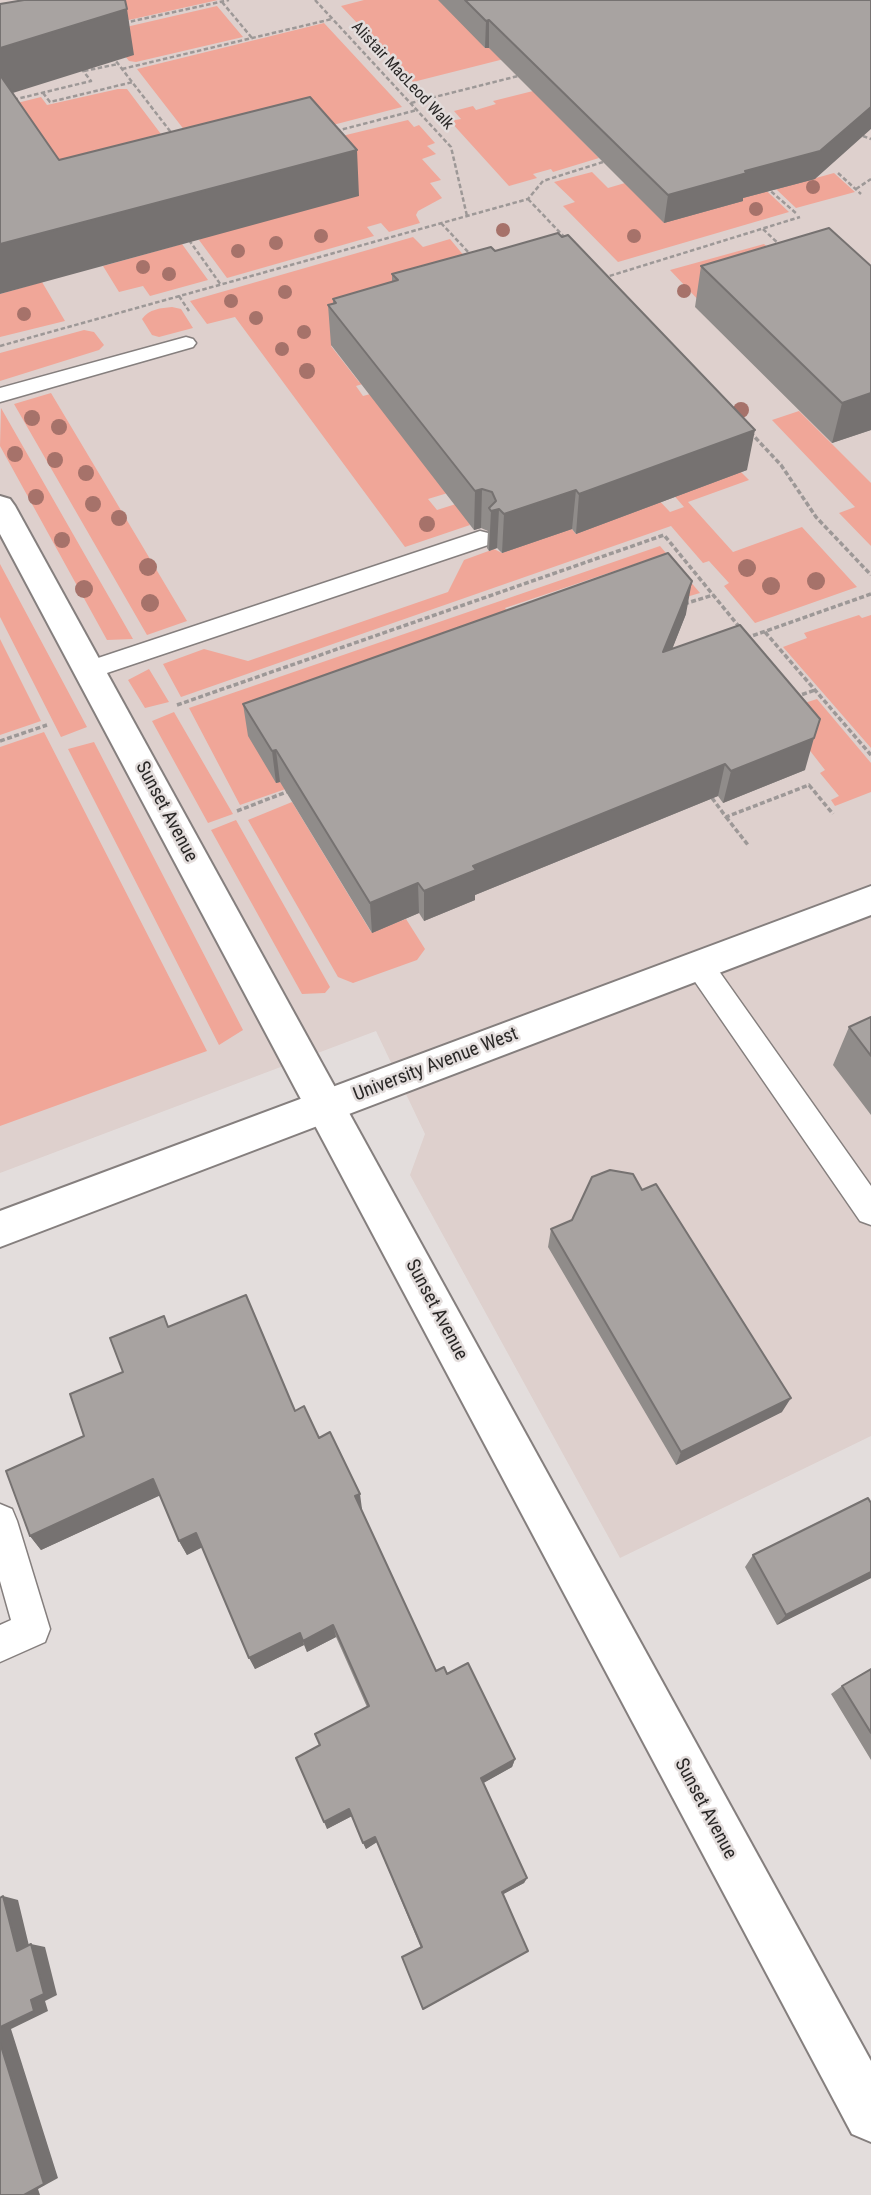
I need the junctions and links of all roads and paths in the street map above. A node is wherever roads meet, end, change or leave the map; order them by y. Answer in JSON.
{"nodes":[{"id":1,"x":229,"y":0,"type":"edge"},
{"id":2,"x":323,"y":0,"type":"edge"},
{"id":3,"x":315,"y":1,"type":"edge"},
{"id":4,"x":222,"y":2,"type":"edge"},
{"id":5,"x":332,"y":19,"type":"junction"},
{"id":6,"x":118,"y":24,"type":"edge"},
{"id":7,"x":251,"y":38,"type":"junction"},
{"id":8,"x":111,"y":54,"type":"edge"},
{"id":9,"x":77,"y":62,"type":"edge"},
{"id":10,"x":118,"y":64,"type":"junction"},
{"id":11,"x":122,"y":69,"type":"junction"},
{"id":12,"x":84,"y":71,"type":"junction"},
{"id":13,"x":527,"y":74,"type":"edge"},
{"id":14,"x":132,"y":82,"type":"junction"},
{"id":15,"x":43,"y":93,"type":"junction"},
{"id":16,"x":0,"y":103,"type":"edge"},
{"id":17,"x":411,"y":103,"type":"junction"},
{"id":18,"x":417,"y":110,"type":"junction"},
{"id":19,"x":326,"y":134,"type":"edge"},
{"id":20,"x":173,"y":135,"type":"edge"},
{"id":21,"x":863,"y":136,"type":"edge"},
{"id":22,"x":871,"y":139,"type":"edge"},
{"id":23,"x":603,"y":162,"type":"dead end"},
{"id":24,"x":838,"y":173,"type":"dead end"},
{"id":25,"x":871,"y":179,"type":"edge"},
{"id":26,"x":760,"y":182,"type":"edge"},
{"id":27,"x":779,"y":186,"type":"edge"},
{"id":28,"x":768,"y":188,"type":"junction"},
{"id":29,"x":856,"y":189,"type":"junction"},
{"id":30,"x":861,"y":194,"type":"dead end"},
{"id":31,"x":528,"y":199,"type":"junction"},
{"id":32,"x":467,"y":216,"type":"junction"},
{"id":33,"x":440,"y":223,"type":"junction"},
{"id":34,"x":762,"y":229,"type":"junction"},
{"id":35,"x":188,"y":238,"type":"edge"},
{"id":36,"x":575,"y":248,"type":"edge"},
{"id":37,"x":790,"y":255,"type":"edge"},
{"id":38,"x":476,"y":261,"type":"edge"},
{"id":39,"x":594,"y":281,"type":"edge"},
{"id":40,"x":221,"y":285,"type":"junction"},
{"id":41,"x":186,"y":342,"type":"dead end"},
{"id":42,"x":0,"y":346,"type":"edge"},
{"id":43,"x":0,"y":395,"type":"edge"},
{"id":44,"x":744,"y":426,"type":"edge"},
{"id":45,"x":0,"y":507,"type":"edge"},
{"id":46,"x":480,"y":539,"type":"dead end"},
{"id":47,"x":871,"y":575,"type":"edge"},
{"id":48,"x":713,"y":594,"type":"junction"},
{"id":49,"x":871,"y":594,"type":"edge"},
{"id":50,"x":675,"y":595,"type":"edge"},
{"id":51,"x":765,"y":632,"type":"junction"},
{"id":52,"x":748,"y":638,"type":"junction"},
{"id":53,"x":736,"y":642,"type":"edge"},
{"id":54,"x":89,"y":670,"type":"junction"},
{"id":55,"x":815,"y":690,"type":"junction"},
{"id":56,"x":790,"y":699,"type":"edge"},
{"id":57,"x":177,"y":705,"type":"dead end"},
{"id":58,"x":47,"y":725,"type":"dead end"},
{"id":59,"x":0,"y":741,"type":"edge"},
{"id":60,"x":871,"y":755,"type":"edge"},
{"id":61,"x":293,"y":796,"type":"edge"},
{"id":62,"x":712,"y":798,"type":"edge"},
{"id":63,"x":237,"y":811,"type":"dead end"},
{"id":64,"x":833,"y":814,"type":"dead end"},
{"id":65,"x":726,"y":817,"type":"junction"},
{"id":66,"x":748,"y":845,"type":"dead end"},
{"id":67,"x":871,"y":900,"type":"edge"},
{"id":68,"x":699,"y":965,"type":"junction"},
{"id":69,"x":325,"y":1106,"type":"junction"},
{"id":70,"x":871,"y":1211,"type":"edge"},
{"id":71,"x":0,"y":1229,"type":"edge"},
{"id":72,"x":0,"y":1521,"type":"edge"},
{"id":73,"x":0,"y":1644,"type":"edge"},
{"id":74,"x":871,"y":2115,"type":"edge"}],
"edges":[{"from":1,"to":4,"type":"path"},
{"from":2,"to":3,"type":"path"},
{"from":3,"to":5,"type":"path","name":"Alistair MacLeod Walk"},
{"from":4,"to":6,"type":"path"},
{"from":4,"to":7,"type":"path"},
{"from":5,"to":7,"type":"path"},
{"from":5,"to":17,"type":"path","name":"Alistair MacLeod Walk"},
{"from":7,"to":11,"type":"path"},
{"from":8,"to":10,"type":"path"},
{"from":9,"to":12,"type":"path"},
{"from":10,"to":11,"type":"path"},
{"from":10,"to":12,"type":"path"},
{"from":11,"to":14,"type":"path"},
{"from":12,"to":15,"type":"path"},
{"from":13,"to":17,"type":"path"},
{"from":14,"to":15,"type":"path"},
{"from":14,"to":20,"type":"path"},
{"from":15,"to":16,"type":"path"},
{"from":17,"to":18,"type":"path","name":"Alistair MacLeod Walk"},
{"from":18,"to":19,"type":"path"},
{"from":18,"to":32,"type":"path","name":"Alistair MacLeod Walk"},
{"from":21,"to":22,"type":"path"},
{"from":23,"to":31,"type":"path"},
{"from":24,"to":29,"type":"path"},
{"from":25,"to":29,"type":"path"},
{"from":26,"to":28,"type":"path"},
{"from":27,"to":28,"type":"path"},
{"from":28,"to":34,"type":"path"},
{"from":29,"to":30,"type":"path"},
{"from":31,"to":32,"type":"path"},
{"from":31,"to":36,"type":"path"},
{"from":32,"to":33,"type":"path"},
{"from":33,"to":38,"type":"path"},
{"from":33,"to":40,"type":"path"},
{"from":34,"to":37,"type":"path"},
{"from":34,"to":39,"type":"path"},
{"from":35,"to":40,"type":"path"},
{"from":40,"to":42,"type":"path"},
{"from":41,"to":43,"type":"lane"},
{"from":44,"to":47,"type":"path"},
{"from":45,"to":54,"type":"street","name":"Sunset Avenue"},
{"from":46,"to":54,"type":"lane"},
{"from":48,"to":50,"type":"path"},
{"from":48,"to":52,"type":"path"},
{"from":48,"to":57,"type":"path"},
{"from":49,"to":51,"type":"path"},
{"from":51,"to":52,"type":"path"},
{"from":51,"to":55,"type":"path"},
{"from":52,"to":53,"type":"path"},
{"from":54,"to":69,"type":"street","name":"Sunset Avenue"},
{"from":55,"to":56,"type":"path"},
{"from":55,"to":60,"type":"path"},
{"from":58,"to":59,"type":"path"},
{"from":61,"to":63,"type":"path"},
{"from":62,"to":65,"type":"path"},
{"from":64,"to":65,"type":"path"},
{"from":65,"to":66,"type":"path"},
{"from":67,"to":68,"type":"street","name":"University Avenue West"},
{"from":68,"to":69,"type":"street","name":"University Avenue West"},
{"from":68,"to":70,"type":"lane"},
{"from":69,"to":71,"type":"street","name":"University Avenue West"},
{"from":69,"to":74,"type":"street","name":"Sunset Avenue"},
{"from":72,"to":73,"type":"lane"}]}
